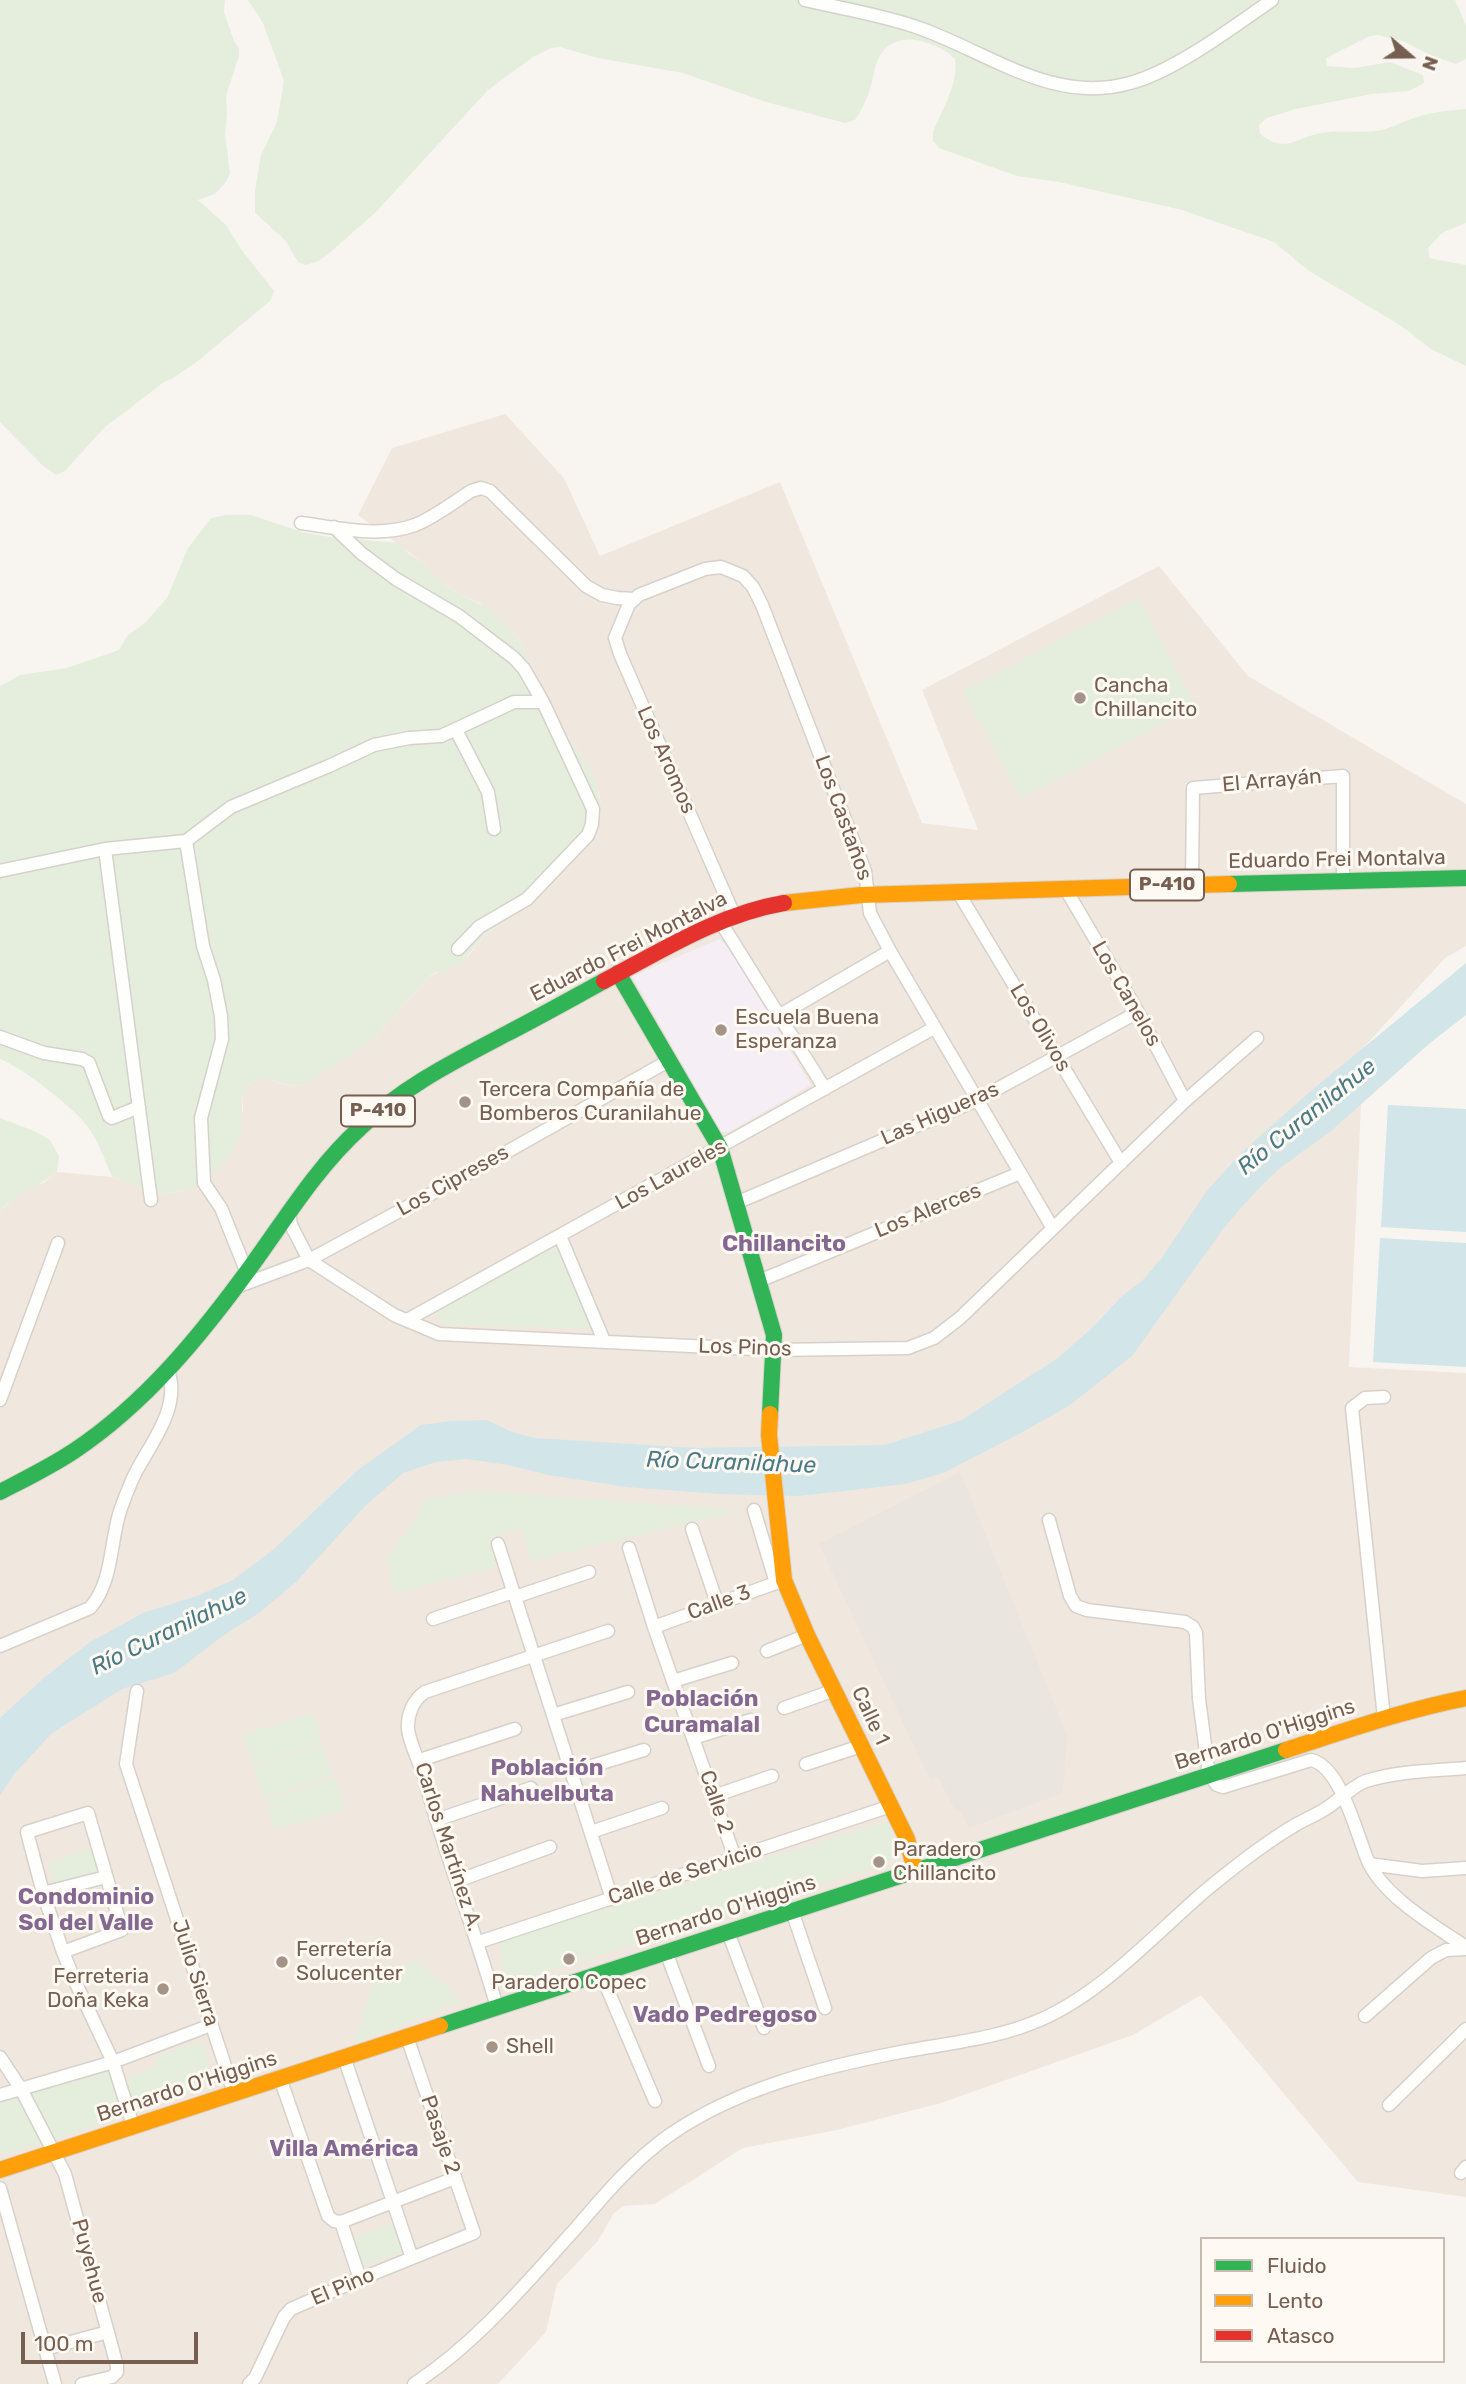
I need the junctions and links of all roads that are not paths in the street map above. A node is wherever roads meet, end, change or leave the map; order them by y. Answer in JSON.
{"nodes":[{"id":1,"x":806,"y":0,"type":"edge"},
{"id":2,"x":1272,"y":0,"type":"edge"},
{"id":3,"x":301,"y":523,"type":"dead end"},
{"id":4,"x":334,"y":527,"type":"junction"},
{"id":5,"x":632,"y":601,"type":"junction"},
{"id":6,"x":543,"y":702,"type":"junction"},
{"id":7,"x":456,"y":730,"type":"junction"},
{"id":8,"x":494,"y":829,"type":"dead end"},
{"id":9,"x":186,"y":841,"type":"junction"},
{"id":10,"x":105,"y":849,"type":"junction"},
{"id":11,"x":0,"y":871,"type":"edge"},
{"id":12,"x":1466,"y":878,"type":"edge"},
{"id":13,"x":1343,"y":881,"type":"junction"},
{"id":14,"x":1192,"y":885,"type":"junction"},
{"id":15,"x":1065,"y":888,"type":"junction"},
{"id":16,"x":958,"y":892,"type":"junction"},
{"id":17,"x":869,"y":894,"type":"junction"},
{"id":18,"x":727,"y":918,"type":"junction"},
{"id":19,"x":458,"y":949,"type":"dead end"},
{"id":20,"x":890,"y":951,"type":"junction"},
{"id":21,"x":618,"y":973,"type":"junction"},
{"id":22,"x":1138,"y":1012,"type":"junction"},
{"id":23,"x":780,"y":1015,"type":"junction"},
{"id":24,"x":934,"y":1028,"type":"junction"},
{"id":25,"x":0,"y":1037,"type":"edge"},
{"id":26,"x":1257,"y":1038,"type":"dead end"},
{"id":27,"x":1057,"y":1057,"type":"junction"},
{"id":28,"x":670,"y":1060,"type":"junction"},
{"id":29,"x":825,"y":1089,"type":"junction"},
{"id":30,"x":976,"y":1100,"type":"junction"},
{"id":31,"x":1185,"y":1101,"type":"junction"},
{"id":32,"x":139,"y":1107,"type":"junction"},
{"id":33,"x":720,"y":1148,"type":"junction"},
{"id":34,"x":1121,"y":1163,"type":"junction"},
{"id":35,"x":1020,"y":1173,"type":"junction"},
{"id":36,"x":151,"y":1200,"type":"dead end"},
{"id":37,"x":736,"y":1203,"type":"junction"},
{"id":38,"x":289,"y":1212,"type":"junction"},
{"id":39,"x":1052,"y":1227,"type":"junction"},
{"id":40,"x":560,"y":1236,"type":"junction"},
{"id":41,"x":58,"y":1243,"type":"dead end"},
{"id":42,"x":309,"y":1260,"type":"junction"},
{"id":43,"x":247,"y":1272,"type":"junction"},
{"id":44,"x":759,"y":1281,"type":"junction"},
{"id":45,"x":234,"y":1288,"type":"junction"},
{"id":46,"x":407,"y":1320,"type":"junction"},
{"id":47,"x":604,"y":1341,"type":"junction"},
{"id":48,"x":775,"y":1350,"type":"junction"},
{"id":49,"x":168,"y":1370,"type":"junction"},
{"id":50,"x":1384,"y":1397,"type":"dead end"},
{"id":51,"x":0,"y":1399,"type":"edge"},
{"id":52,"x":0,"y":1492,"type":"edge"},
{"id":53,"x":754,"y":1510,"type":"dead end"},
{"id":54,"x":1049,"y":1520,"type":"dead end"},
{"id":55,"x":692,"y":1529,"type":"dead end"},
{"id":56,"x":498,"y":1544,"type":"dead end"},
{"id":57,"x":629,"y":1548,"type":"dead end"},
{"id":58,"x":589,"y":1572,"type":"dead end"},
{"id":59,"x":780,"y":1581,"type":"junction"},
{"id":60,"x":514,"y":1594,"type":"junction"},
{"id":61,"x":717,"y":1603,"type":"junction"},
{"id":62,"x":433,"y":1619,"type":"dead end"},
{"id":63,"x":654,"y":1627,"type":"junction"},
{"id":64,"x":608,"y":1631,"type":"dead end"},
{"id":65,"x":807,"y":1635,"type":"junction"},
{"id":66,"x":0,"y":1646,"type":"edge"},
{"id":67,"x":767,"y":1651,"type":"dead end"},
{"id":68,"x":533,"y":1654,"type":"junction"},
{"id":69,"x":732,"y":1663,"type":"dead end"},
{"id":70,"x":673,"y":1681,"type":"junction"},
{"id":71,"x":835,"y":1690,"type":"junction"},
{"id":72,"x":137,"y":1691,"type":"dead end"},
{"id":73,"x":628,"y":1692,"type":"dead end"},
{"id":74,"x":1466,"y":1698,"type":"edge"},
{"id":75,"x":784,"y":1708,"type":"dead end"},
{"id":76,"x":553,"y":1715,"type":"junction"},
{"id":77,"x":1384,"y":1718,"type":"junction"},
{"id":78,"x":751,"y":1720,"type":"dead end"},
{"id":79,"x":515,"y":1729,"type":"dead end"},
{"id":80,"x":693,"y":1738,"type":"junction"},
{"id":81,"x":861,"y":1746,"type":"junction"},
{"id":82,"x":643,"y":1750,"type":"dead end"},
{"id":83,"x":420,"y":1760,"type":"junction"},
{"id":84,"x":806,"y":1764,"type":"dead end"},
{"id":85,"x":1466,"y":1768,"type":"edge"},
{"id":86,"x":572,"y":1772,"type":"junction"},
{"id":87,"x":1209,"y":1775,"type":"junction"},
{"id":88,"x":772,"y":1776,"type":"dead end"},
{"id":89,"x":531,"y":1788,"type":"dead end"},
{"id":90,"x":714,"y":1796,"type":"junction"},
{"id":91,"x":1345,"y":1797,"type":"junction"},
{"id":92,"x":891,"y":1806,"type":"junction"},
{"id":93,"x":662,"y":1808,"type":"dead end"},
{"id":94,"x":436,"y":1820,"type":"junction"},
{"id":95,"x":591,"y":1832,"type":"junction"},
{"id":96,"x":550,"y":1847,"type":"dead end"},
{"id":97,"x":735,"y":1857,"type":"junction"},
{"id":98,"x":1369,"y":1864,"type":"junction"},
{"id":99,"x":1466,"y":1868,"type":"edge"},
{"id":100,"x":915,"y":1871,"type":"junction"},
{"id":101,"x":106,"y":1877,"type":"junction"},
{"id":102,"x":457,"y":1881,"type":"junction"},
{"id":103,"x":43,"y":1893,"type":"junction"},
{"id":104,"x":612,"y":1899,"type":"junction"},
{"id":105,"x":792,"y":1911,"type":"junction"},
{"id":106,"x":729,"y":1932,"type":"junction"},
{"id":107,"x":479,"y":1942,"type":"junction"},
{"id":108,"x":1466,"y":1948,"type":"edge"},
{"id":109,"x":63,"y":1952,"type":"junction"},
{"id":110,"x":666,"y":1952,"type":"junction"},
{"id":111,"x":601,"y":1973,"type":"junction"},
{"id":112,"x":497,"y":2007,"type":"junction"},
{"id":113,"x":825,"y":2008,"type":"dead end"},
{"id":114,"x":1365,"y":2016,"type":"dead end"},
{"id":115,"x":211,"y":2025,"type":"junction"},
{"id":116,"x":764,"y":2028,"type":"dead end"},
{"id":117,"x":1466,"y":2029,"type":"edge"},
{"id":118,"x":407,"y":2037,"type":"junction"},
{"id":119,"x":0,"y":2057,"type":"edge"},
{"id":120,"x":344,"y":2057,"type":"junction"},
{"id":121,"x":113,"y":2062,"type":"junction"},
{"id":122,"x":709,"y":2066,"type":"dead end"},
{"id":123,"x":280,"y":2078,"type":"junction"},
{"id":124,"x":21,"y":2089,"type":"junction"},
{"id":125,"x":234,"y":2093,"type":"junction"},
{"id":126,"x":0,"y":2095,"type":"edge"},
{"id":127,"x":655,"y":2101,"type":"dead end"},
{"id":128,"x":1389,"y":2105,"type":"dead end"},
{"id":129,"x":133,"y":2126,"type":"junction"},
{"id":130,"x":53,"y":2152,"type":"junction"},
{"id":131,"x":0,"y":2169,"type":"edge"},
{"id":132,"x":456,"y":2178,"type":"junction"},
{"id":133,"x":0,"y":2188,"type":"edge"},
{"id":134,"x":393,"y":2202,"type":"junction"},
{"id":135,"x":341,"y":2222,"type":"junction"},
{"id":136,"x":474,"y":2233,"type":"joint"},
{"id":137,"x":412,"y":2258,"type":"junction"},
{"id":138,"x":360,"y":2279,"type":"junction"},
{"id":139,"x":108,"y":2332,"type":"junction"},
{"id":140,"x":45,"y":2348,"type":"junction"},
{"id":141,"x":55,"y":2384,"type":"edge"},
{"id":142,"x":82,"y":2384,"type":"edge"},
{"id":143,"x":249,"y":2384,"type":"edge"},
{"id":144,"x":414,"y":2384,"type":"edge"}],
"edges":[{"from":1,"to":2,"type":"street"},
{"from":3,"to":4,"type":"street"},
{"from":4,"to":5,"type":"street"},
{"from":4,"to":6,"type":"street"},
{"from":5,"to":17,"type":"street","name":"Los Castaños"},
{"from":5,"to":18,"type":"street","name":"Los Aromos"},
{"from":6,"to":7,"type":"street"},
{"from":6,"to":19,"type":"street"},
{"from":7,"to":8,"type":"street"},
{"from":7,"to":9,"type":"street"},
{"from":9,"to":10,"type":"street"},
{"from":9,"to":43,"type":"street"},
{"from":10,"to":11,"type":"street"},
{"from":10,"to":32,"type":"street"},
{"from":12,"to":13,"type":"main road","name":"Eduardo Frei Montalva","number":"P-410"},
{"from":13,"to":14,"type":"main road","name":"Eduardo Frei Montalva","number":"P-410"},
{"from":13,"to":14,"type":"street","name":"El Arrayán"},
{"from":14,"to":15,"type":"main road","name":"Eduardo Frei Montalva","number":"P-410"},
{"from":15,"to":16,"type":"main road","name":"Eduardo Frei Montalva","number":"P-410"},
{"from":15,"to":22,"type":"street","name":"Los Canelos"},
{"from":16,"to":17,"type":"main road","name":"Eduardo Frei Montalva","number":"P-410"},
{"from":16,"to":27,"type":"street","name":"Los Olivos"},
{"from":17,"to":18,"type":"main road","name":"Eduardo Frei Montalva","number":"P-410"},
{"from":17,"to":20,"type":"street","name":"Los Castaños"},
{"from":18,"to":21,"type":"main road","name":"Eduardo Frei Montalva","number":"P-410"},
{"from":18,"to":23,"type":"street","name":"Los Aromos"},
{"from":20,"to":23,"type":"street"},
{"from":20,"to":24,"type":"street","name":"Los Castaños"},
{"from":21,"to":28,"type":"main road","name":"Calle 1"},
{"from":21,"to":38,"type":"main road","name":"Eduardo Frei Montalva","number":"P-410"},
{"from":22,"to":27,"type":"street","name":"Las Higueras"},
{"from":22,"to":31,"type":"street","name":"Los Canelos"},
{"from":23,"to":29,"type":"street","name":"Los Aromos"},
{"from":24,"to":29,"type":"street","name":"Los Laureles"},
{"from":24,"to":30,"type":"street","name":"Los Castaños"},
{"from":25,"to":32,"type":"street"},
{"from":26,"to":31,"type":"street","name":"Los Pinos"},
{"from":27,"to":30,"type":"street","name":"Las Higueras"},
{"from":27,"to":34,"type":"street","name":"Los Olivos"},
{"from":28,"to":33,"type":"main road","name":"Calle 1"},
{"from":28,"to":42,"type":"street","name":"Los Cipreses"},
{"from":29,"to":33,"type":"street","name":"Los Laureles"},
{"from":30,"to":35,"type":"street","name":"Los Castaños"},
{"from":30,"to":37,"type":"street","name":"Las Higueras"},
{"from":31,"to":34,"type":"street","name":"Los Pinos"},
{"from":32,"to":36,"type":"street"},
{"from":33,"to":37,"type":"main road","name":"Calle 1"},
{"from":33,"to":40,"type":"street","name":"Los Laureles"},
{"from":34,"to":39,"type":"street","name":"Los Pinos"},
{"from":35,"to":39,"type":"street","name":"Los Castaños"},
{"from":35,"to":44,"type":"street","name":"Los Alerces"},
{"from":37,"to":44,"type":"main road","name":"Calle 1"},
{"from":38,"to":42,"type":"street"},
{"from":38,"to":43,"type":"main road","name":"Eduardo Frei Montalva","number":"P-410"},
{"from":39,"to":48,"type":"street","name":"Los Pinos"},
{"from":40,"to":46,"type":"street","name":"Los Laureles"},
{"from":40,"to":47,"type":"street"},
{"from":41,"to":51,"type":"street"},
{"from":42,"to":45,"type":"street"},
{"from":42,"to":46,"type":"street","name":"Los Pinos"},
{"from":43,"to":45,"type":"main road","name":"Eduardo Frei Montalva","number":"P-410"},
{"from":44,"to":48,"type":"main road","name":"Calle 1"},
{"from":45,"to":49,"type":"main road","name":"Eduardo Frei Montalva","number":"P-410"},
{"from":46,"to":47,"type":"street","name":"Los Pinos"},
{"from":47,"to":48,"type":"street","name":"Los Pinos"},
{"from":48,"to":59,"type":"main road","name":"Calle 1"},
{"from":49,"to":52,"type":"main road","name":"Eduardo Frei Montalva","number":"P-410"},
{"from":49,"to":66,"type":"street"},
{"from":50,"to":77,"type":"street"},
{"from":53,"to":59,"type":"street"},
{"from":54,"to":87,"type":"street"},
{"from":55,"to":61,"type":"street"},
{"from":56,"to":60,"type":"street"},
{"from":57,"to":63,"type":"street","name":"Calle 2"},
{"from":58,"to":60,"type":"street"},
{"from":59,"to":61,"type":"street","name":"Calle 3"},
{"from":59,"to":65,"type":"main road","name":"Calle 1"},
{"from":60,"to":62,"type":"street"},
{"from":60,"to":68,"type":"street"},
{"from":61,"to":63,"type":"street","name":"Calle 3"},
{"from":63,"to":70,"type":"street","name":"Calle 2"},
{"from":64,"to":68,"type":"street"},
{"from":65,"to":67,"type":"street"},
{"from":65,"to":71,"type":"main road","name":"Calle 1"},
{"from":68,"to":76,"type":"street"},
{"from":68,"to":83,"type":"street","name":"Carlos Martínez A."},
{"from":69,"to":70,"type":"street"},
{"from":70,"to":80,"type":"street","name":"Calle 2"},
{"from":71,"to":75,"type":"street"},
{"from":71,"to":81,"type":"main road","name":"Calle 1"},
{"from":72,"to":115,"type":"street","name":"Julio Sierra"},
{"from":73,"to":76,"type":"street"},
{"from":74,"to":77,"type":"main road","name":"Bernardo O'Higgins"},
{"from":76,"to":86,"type":"street"},
{"from":77,"to":87,"type":"main road","name":"Bernardo O'Higgins"},
{"from":78,"to":80,"type":"street"},
{"from":79,"to":83,"type":"street"},
{"from":80,"to":90,"type":"street","name":"Calle 2"},
{"from":81,"to":84,"type":"street"},
{"from":81,"to":92,"type":"main road","name":"Calle 1"},
{"from":82,"to":86,"type":"street"},
{"from":83,"to":94,"type":"street","name":"Carlos Martínez A."},
{"from":85,"to":91,"type":"street"},
{"from":86,"to":95,"type":"street"},
{"from":87,"to":91,"type":"street"},
{"from":87,"to":100,"type":"main road","name":"Bernardo O'Higgins"},
{"from":88,"to":90,"type":"street"},
{"from":89,"to":94,"type":"street"},
{"from":90,"to":97,"type":"street","name":"Calle 2"},
{"from":91,"to":98,"type":"street"},
{"from":91,"to":144,"type":"street"},
{"from":92,"to":97,"type":"street","name":"Calle de Servicio"},
{"from":92,"to":100,"type":"main road","name":"Calle 1"},
{"from":93,"to":95,"type":"street"},
{"from":94,"to":102,"type":"street","name":"Carlos Martínez A."},
{"from":95,"to":104,"type":"street"},
{"from":96,"to":102,"type":"street"},
{"from":97,"to":104,"type":"street","name":"Calle de Servicio"},
{"from":98,"to":99,"type":"street"},
{"from":98,"to":108,"type":"street"},
{"from":100,"to":105,"type":"main road","name":"Bernardo O'Higgins"},
{"from":101,"to":103,"type":"street"},
{"from":101,"to":103,"type":"street"},
{"from":101,"to":109,"type":"street"},
{"from":102,"to":107,"type":"street","name":"Carlos Martínez A."},
{"from":103,"to":109,"type":"street"},
{"from":104,"to":107,"type":"street","name":"Calle de Servicio"},
{"from":105,"to":106,"type":"main road","name":"Bernardo O'Higgins"},
{"from":105,"to":113,"type":"street"},
{"from":106,"to":110,"type":"main road","name":"Bernardo O'Higgins"},
{"from":106,"to":116,"type":"street"},
{"from":107,"to":112,"type":"street","name":"Carlos Martínez A."},
{"from":108,"to":114,"type":"street"},
{"from":109,"to":121,"type":"street"},
{"from":110,"to":111,"type":"main road","name":"Bernardo O'Higgins"},
{"from":110,"to":122,"type":"street"},
{"from":111,"to":112,"type":"main road","name":"Bernardo O'Higgins"},
{"from":111,"to":127,"type":"street"},
{"from":112,"to":118,"type":"main road","name":"Bernardo O'Higgins"},
{"from":115,"to":121,"type":"street"},
{"from":115,"to":125,"type":"street","name":"Julio Sierra"},
{"from":117,"to":128,"type":"street"},
{"from":118,"to":120,"type":"main road","name":"Bernardo O'Higgins"},
{"from":118,"to":132,"type":"street","name":"Pasaje 2"},
{"from":119,"to":124,"type":"street","name":"Puyehue"},
{"from":120,"to":123,"type":"main road","name":"Bernardo O'Higgins"},
{"from":120,"to":134,"type":"street"},
{"from":121,"to":124,"type":"street"},
{"from":121,"to":129,"type":"street"},
{"from":123,"to":125,"type":"main road","name":"Bernardo O'Higgins"},
{"from":123,"to":135,"type":"street"},
{"from":124,"to":126,"type":"street"},
{"from":124,"to":130,"type":"street","name":"Puyehue"},
{"from":125,"to":129,"type":"main road","name":"Bernardo O'Higgins"},
{"from":129,"to":130,"type":"main road","name":"Bernardo O'Higgins"},
{"from":130,"to":131,"type":"main road","name":"Bernardo O'Higgins"},
{"from":130,"to":139,"type":"street","name":"Puyehue"},
{"from":132,"to":134,"type":"street"},
{"from":132,"to":136,"type":"street","name":"Pasaje 2"},
{"from":133,"to":140,"type":"street"},
{"from":134,"to":135,"type":"street"},
{"from":134,"to":137,"type":"street"},
{"from":135,"to":138,"type":"street"},
{"from":136,"to":137,"type":"street","name":"El Pino"},
{"from":137,"to":138,"type":"street","name":"El Pino"},
{"from":138,"to":143,"type":"street","name":"El Pino"},
{"from":139,"to":140,"type":"street"},
{"from":139,"to":142,"type":"street","name":"Puyehue"},
{"from":140,"to":141,"type":"street"}]}
